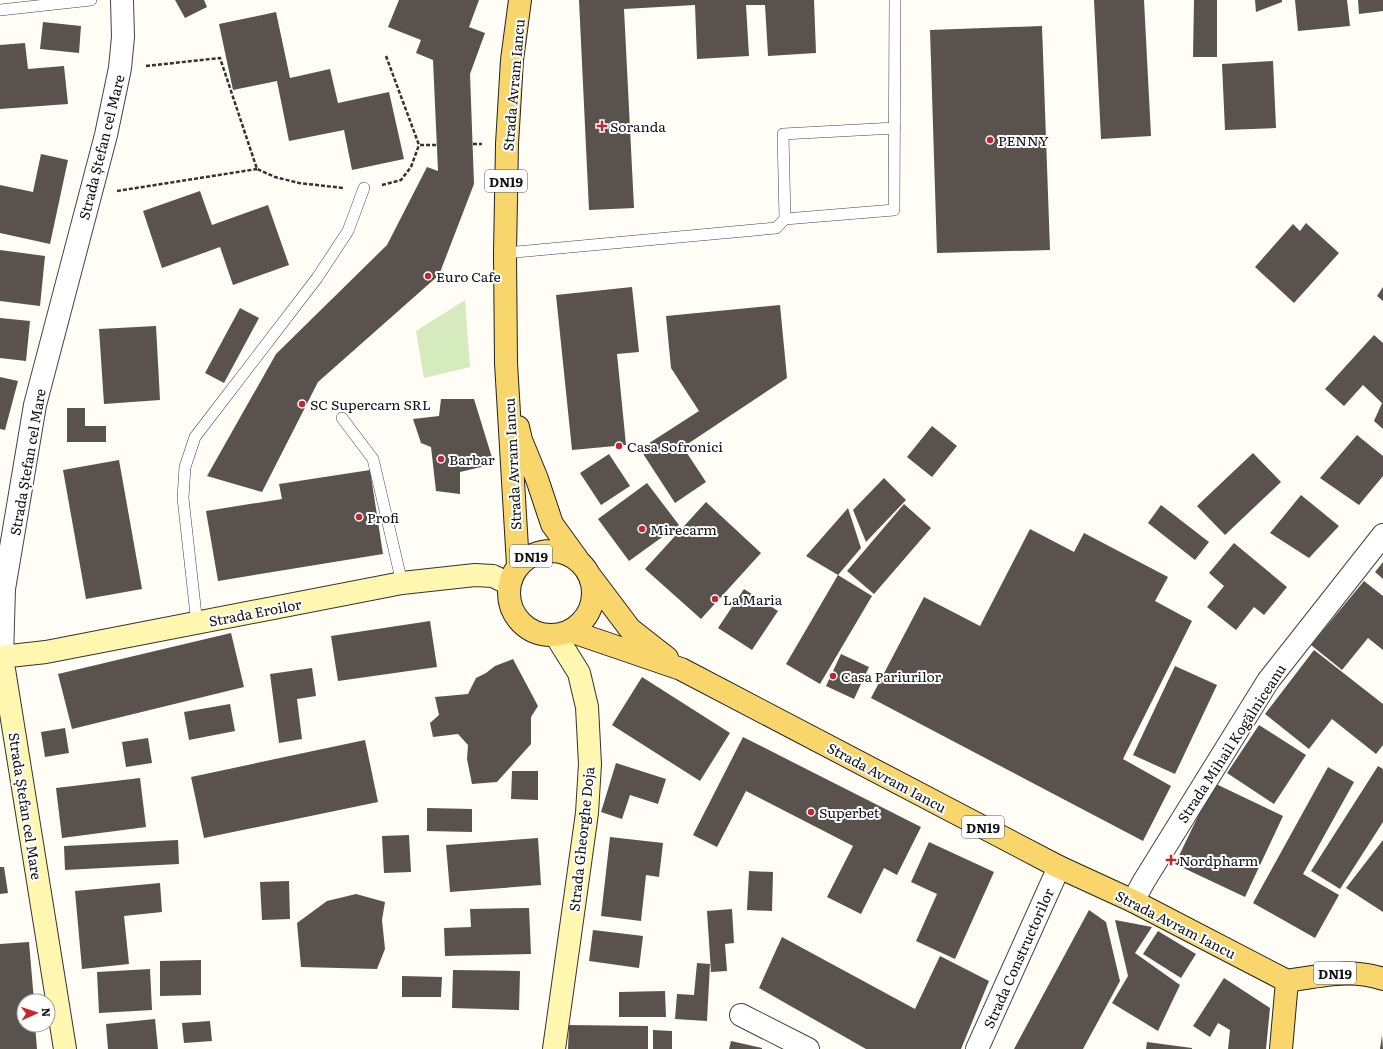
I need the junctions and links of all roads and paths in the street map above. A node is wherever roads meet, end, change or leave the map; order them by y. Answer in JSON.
{"nodes":[{"id":1,"x":90,"y":0,"type":"edge"},
{"id":2,"x":122,"y":0,"type":"edge"},
{"id":3,"x":520,"y":0,"type":"edge"},
{"id":4,"x":895,"y":0,"type":"edge"},
{"id":5,"x":0,"y":10,"type":"edge"},
{"id":6,"x":386,"y":56,"type":"dead end"},
{"id":7,"x":120,"y":68,"type":"junction"},
{"id":8,"x":895,"y":128,"type":"junction"},
{"id":9,"x":419,"y":145,"type":"junction"},
{"id":10,"x":437,"y":145,"type":"dead end"},
{"id":11,"x":257,"y":169,"type":"junction"},
{"id":12,"x":364,"y":188,"type":"junction"},
{"id":13,"x":90,"y":195,"type":"junction"},
{"id":14,"x":785,"y":219,"type":"junction"},
{"id":15,"x":505,"y":253,"type":"junction"},
{"id":16,"x":506,"y":363,"type":"junction"},
{"id":17,"x":342,"y":418,"type":"dead end"},
{"id":18,"x":1383,"y":535,"type":"edge"},
{"id":19,"x":584,"y":568,"type":"junction"},
{"id":20,"x":513,"y":575,"type":"junction"},
{"id":21,"x":402,"y":583,"type":"junction"},
{"id":22,"x":197,"y":624,"type":"junction"},
{"id":23,"x":563,"y":633,"type":"junction"},
{"id":24,"x":1,"y":657,"type":"edge"},
{"id":25,"x":680,"y":669,"type":"junction"},
{"id":26,"x":1059,"y":867,"type":"junction"},
{"id":27,"x":1133,"y":901,"type":"junction"},
{"id":28,"x":1383,"y":979,"type":"edge"},
{"id":29,"x":1287,"y":981,"type":"junction"},
{"id":30,"x":741,"y":1015,"type":"dead end"},
{"id":31,"x":65,"y":1049,"type":"edge"},
{"id":32,"x":554,"y":1049,"type":"edge"},
{"id":33,"x":808,"y":1049,"type":"edge"},
{"id":34,"x":977,"y":1049,"type":"edge"},
{"id":35,"x":1281,"y":1049,"type":"edge"}],
"edges":[{"from":1,"to":5,"type":"lane"},
{"from":2,"to":7,"type":"street","name":"Strada Ștefan cel Mare"},
{"from":3,"to":15,"type":"main road","name":"Strada Avram Iancu","number":"DN19"},
{"from":4,"to":8,"type":"lane"},
{"from":6,"to":9,"type":"path"},
{"from":7,"to":11,"type":"path"},
{"from":7,"to":13,"type":"street","name":"Strada Ștefan cel Mare"},
{"from":8,"to":14,"type":"lane"},
{"from":8,"to":14,"type":"lane"},
{"from":9,"to":10,"type":"path"},
{"from":9,"to":12,"type":"path"},
{"from":11,"to":12,"type":"path"},
{"from":11,"to":13,"type":"path"},
{"from":12,"to":22,"type":"lane"},
{"from":13,"to":24,"type":"street","name":"Strada Ștefan cel Mare"},
{"from":14,"to":15,"type":"lane"},
{"from":15,"to":16,"type":"main road","name":"Strada Avram Iancu","number":"DN19"},
{"from":16,"to":19,"type":"main road","name":"Strada Avram Iancu","number":"DN19"},
{"from":16,"to":20,"type":"main road","name":"Strada Avram Iancu","number":"DN19"},
{"from":17,"to":21,"type":"lane"},
{"from":18,"to":27,"type":"street","name":"Strada Mihail Kogălniceanu"},
{"from":19,"to":20,"type":"main road","number":"DN19"},
{"from":19,"to":23,"type":"main road","number":"DN19"},
{"from":19,"to":25,"type":"main road","name":"Strada Avram Iancu","number":"DN19"},
{"from":20,"to":21,"type":"main road","name":"Strada Eroilor"},
{"from":20,"to":23,"type":"main road","number":"DN19"},
{"from":21,"to":22,"type":"main road","name":"Strada Eroilor"},
{"from":22,"to":24,"type":"main road","name":"Strada Eroilor"},
{"from":23,"to":25,"type":"main road","name":"Strada Avram Iancu","number":"DN19"},
{"from":23,"to":32,"type":"main road","name":"Strada Gheorghe Doja"},
{"from":24,"to":31,"type":"main road","name":"Strada Ștefan cel Mare"},
{"from":25,"to":26,"type":"main road","name":"Strada Avram Iancu","number":"DN19"},
{"from":26,"to":27,"type":"main road","name":"Strada Avram Iancu","number":"DN19"},
{"from":26,"to":34,"type":"street","name":"Strada Constructorilor"},
{"from":27,"to":29,"type":"main road","name":"Strada Avram Iancu","number":"DN19"},
{"from":28,"to":29,"type":"main road","number":"DN19"},
{"from":29,"to":35,"type":"main road"},
{"from":30,"to":33,"type":"street"}]}
